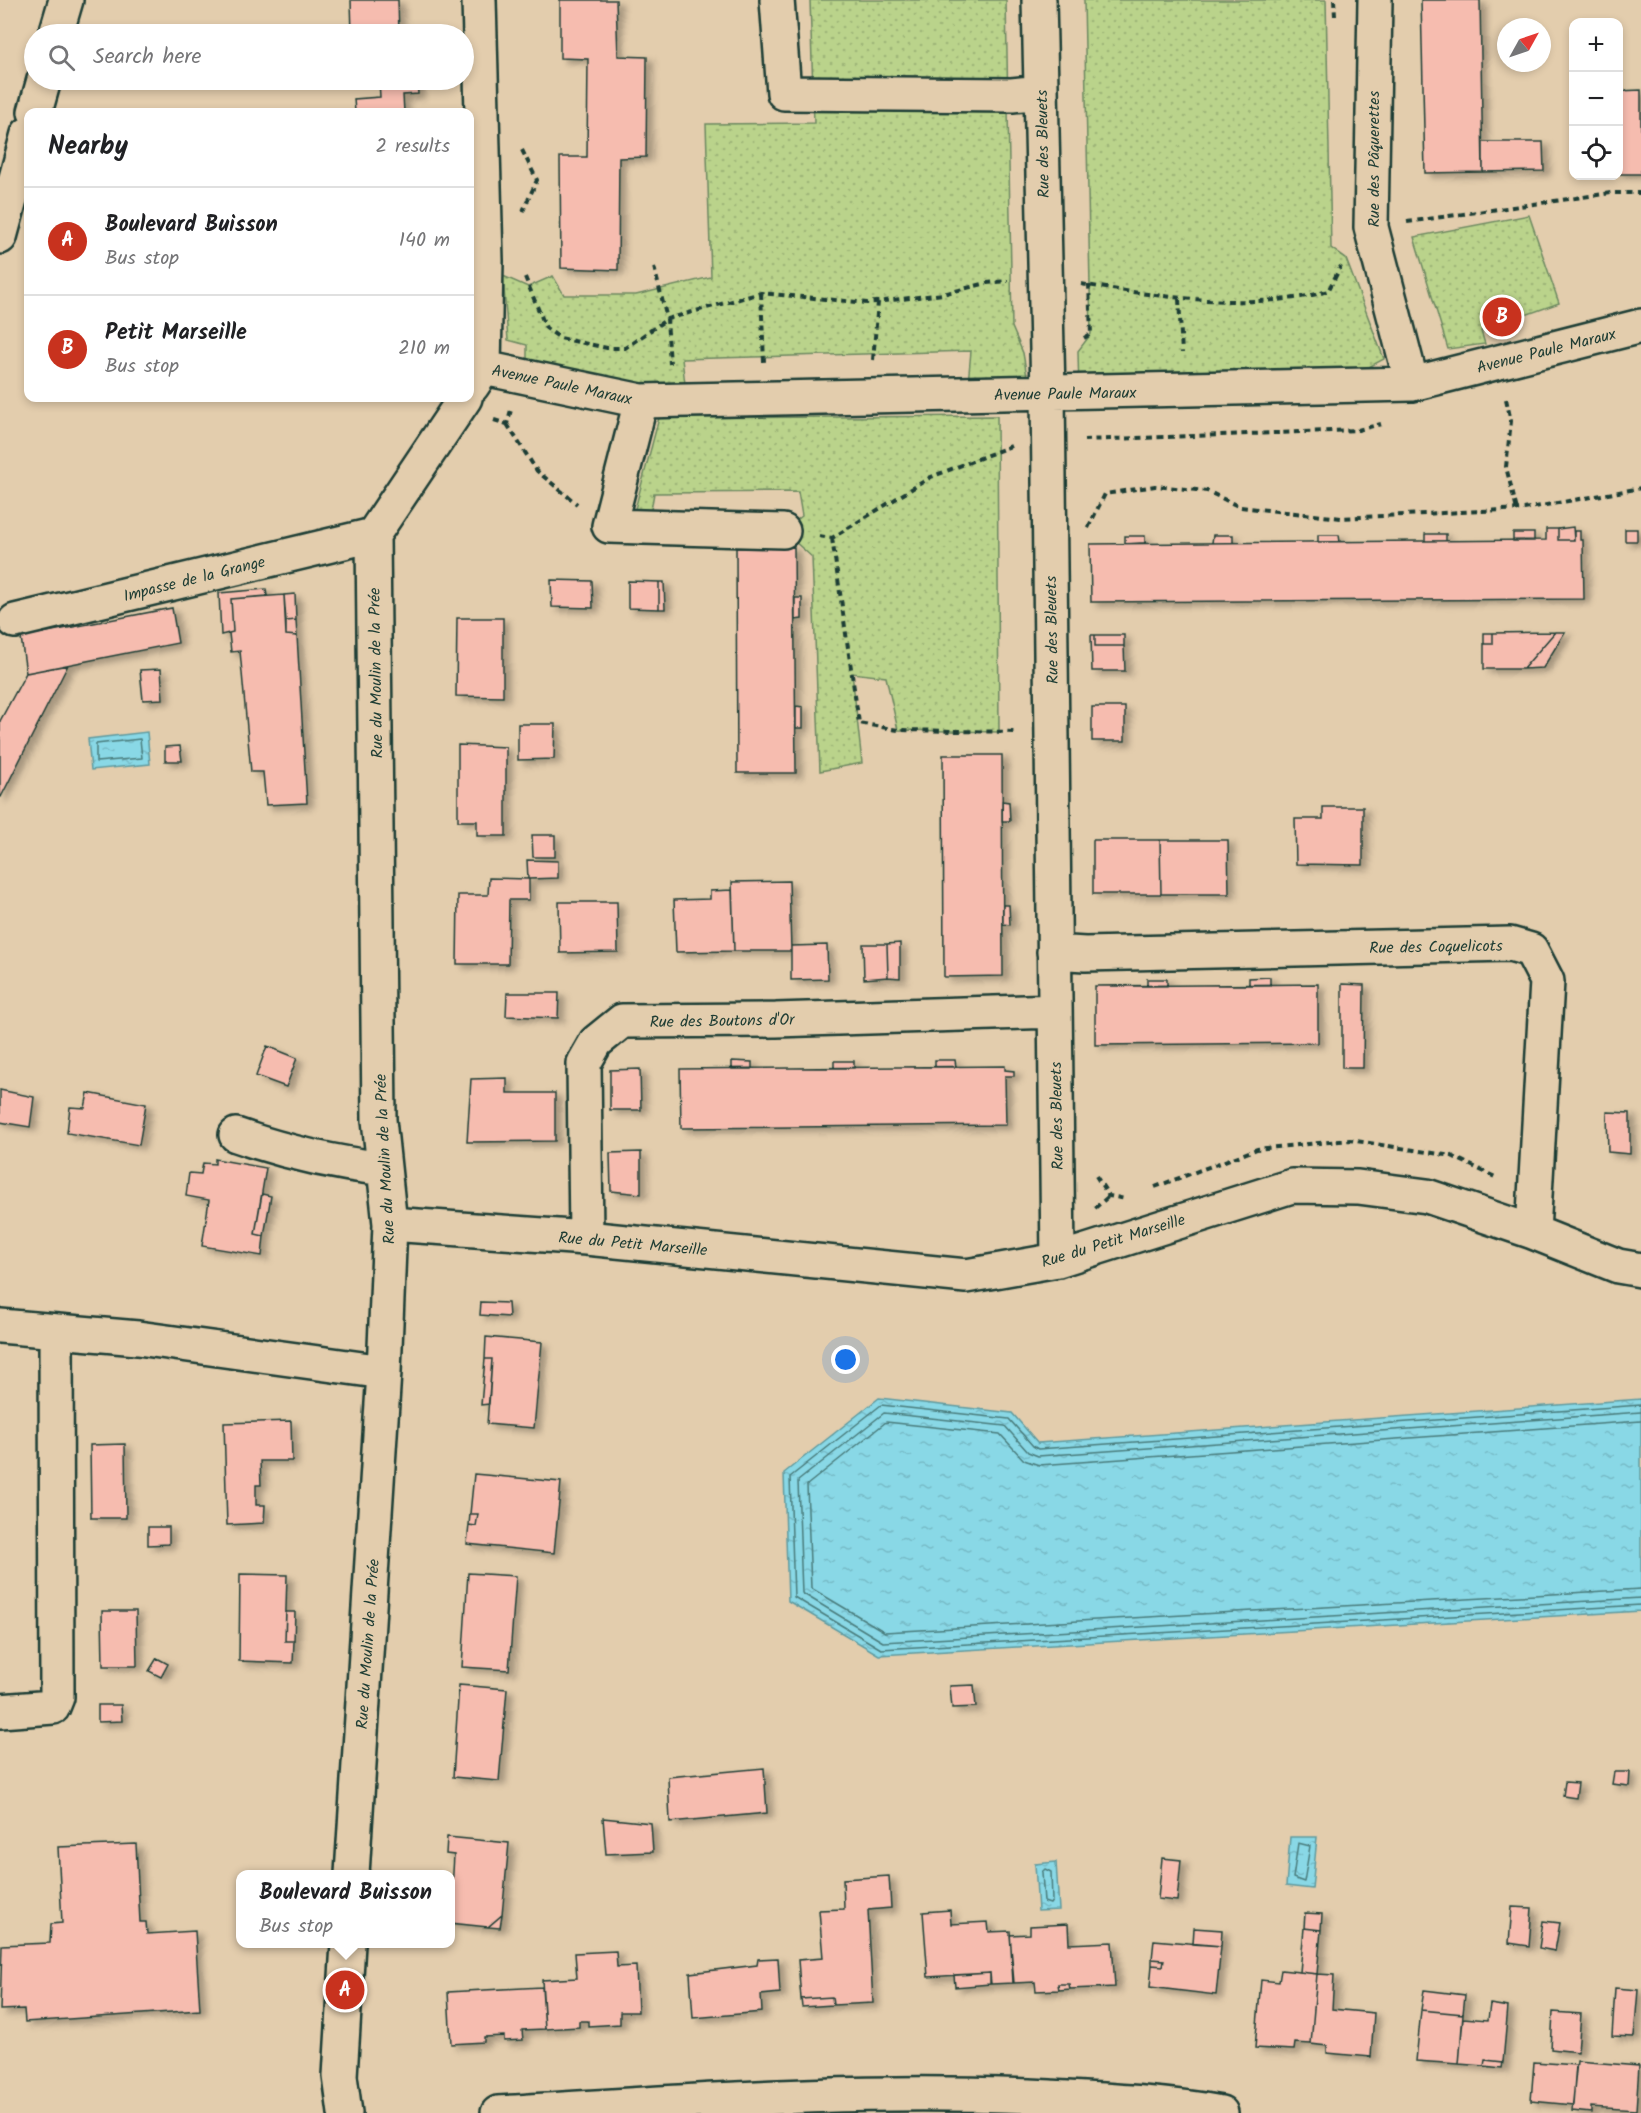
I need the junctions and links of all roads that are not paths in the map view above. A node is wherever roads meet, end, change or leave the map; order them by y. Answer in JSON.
{"nodes":[{"id":1,"x":66,"y":0,"type":"edge"},
{"id":2,"x":479,"y":0,"type":"edge"},
{"id":3,"x":777,"y":0,"type":"edge"},
{"id":4,"x":1039,"y":0,"type":"edge"},
{"id":5,"x":1375,"y":0,"type":"edge"},
{"id":6,"x":59,"y":24,"type":"edge"},
{"id":7,"x":41,"y":90,"type":"edge"},
{"id":8,"x":1041,"y":92,"type":"junction"},
{"id":9,"x":35,"y":108,"type":"edge"},
{"id":10,"x":24,"y":149,"type":"edge"},
{"id":11,"x":0,"y":237,"type":"edge"},
{"id":12,"x":1641,"y":326,"type":"edge"},
{"id":13,"x":477,"y":379,"type":"edge"},
{"id":14,"x":1412,"y":384,"type":"junction"},
{"id":15,"x":1048,"y":393,"type":"junction"},
{"id":16,"x":640,"y":401,"type":"junction"},
{"id":17,"x":462,"y":402,"type":"edge"},
{"id":18,"x":783,"y":531,"type":"road end"},
{"id":19,"x":373,"y":535,"type":"junction"},
{"id":20,"x":15,"y":621,"type":"dead end"},
{"id":21,"x":1054,"y":952,"type":"junction"},
{"id":22,"x":1055,"y":1011,"type":"junction"},
{"id":23,"x":236,"y":1136,"type":"dead end"},
{"id":24,"x":384,"y":1169,"type":"junction"},
{"id":25,"x":390,"y":1224,"type":"junction"},
{"id":26,"x":1533,"y":1232,"type":"junction"},
{"id":27,"x":586,"y":1238,"type":"junction"},
{"id":28,"x":1058,"y":1260,"type":"junction"},
{"id":29,"x":1641,"y":1270,"type":"edge"},
{"id":30,"x":0,"y":1326,"type":"edge"},
{"id":31,"x":56,"y":1331,"type":"junction"},
{"id":32,"x":384,"y":1372,"type":"junction"},
{"id":33,"x":0,"y":1711,"type":"edge"},
{"id":34,"x":352,"y":1870,"type":"edge"},
{"id":35,"x":348,"y":1948,"type":"edge"},
{"id":36,"x":530,"y":2112,"type":"edge"},
{"id":37,"x":345,"y":2113,"type":"edge"},
{"id":38,"x":498,"y":2113,"type":"edge"},
{"id":39,"x":1216,"y":2113,"type":"edge"}],
"edges":[{"from":1,"to":6,"type":"street"},
{"from":2,"to":13,"type":"street"},
{"from":3,"to":8,"type":"street"},
{"from":4,"to":8,"type":"street","name":"Rue des Bleuets"},
{"from":5,"to":14,"type":"street","name":"Rue des Pâquerettes"},
{"from":7,"to":9,"type":"street"},
{"from":8,"to":15,"type":"street","name":"Rue des Bleuets"},
{"from":10,"to":11,"type":"street"},
{"from":12,"to":14,"type":"street","name":"Avenue Paule Maraux"},
{"from":13,"to":16,"type":"street","name":"Avenue Paule Maraux"},
{"from":14,"to":15,"type":"street","name":"Avenue Paule Maraux"},
{"from":15,"to":16,"type":"street","name":"Avenue Paule Maraux"},
{"from":15,"to":21,"type":"street","name":"Rue des Bleuets"},
{"from":16,"to":18,"type":"street"},
{"from":17,"to":19,"type":"street"},
{"from":19,"to":20,"type":"street","name":"Impasse de la Grange"},
{"from":19,"to":24,"type":"street","name":"Rue du Moulin de la Prée"},
{"from":21,"to":22,"type":"street","name":"Rue des Bleuets"},
{"from":21,"to":26,"type":"street","name":"Rue des Coquelicots"},
{"from":22,"to":27,"type":"street","name":"Rue des Boutons d'Or"},
{"from":22,"to":28,"type":"street","name":"Rue des Bleuets"},
{"from":23,"to":24,"type":"street"},
{"from":24,"to":25,"type":"street","name":"Rue du Moulin de la Prée"},
{"from":25,"to":27,"type":"street","name":"Rue du Petit Marseille"},
{"from":25,"to":32,"type":"street","name":"Rue du Moulin de la Prée"},
{"from":26,"to":28,"type":"street","name":"Rue du Petit Marseille"},
{"from":26,"to":29,"type":"street","name":"Rue du Petit Marseille"},
{"from":27,"to":28,"type":"street","name":"Rue du Petit Marseille"},
{"from":30,"to":31,"type":"street"},
{"from":31,"to":32,"type":"street"},
{"from":31,"to":33,"type":"street"},
{"from":32,"to":34,"type":"street","name":"Rue du Moulin de la Prée"},
{"from":35,"to":37,"type":"street"},
{"from":36,"to":38,"type":"street"},
{"from":36,"to":39,"type":"street"}]}
